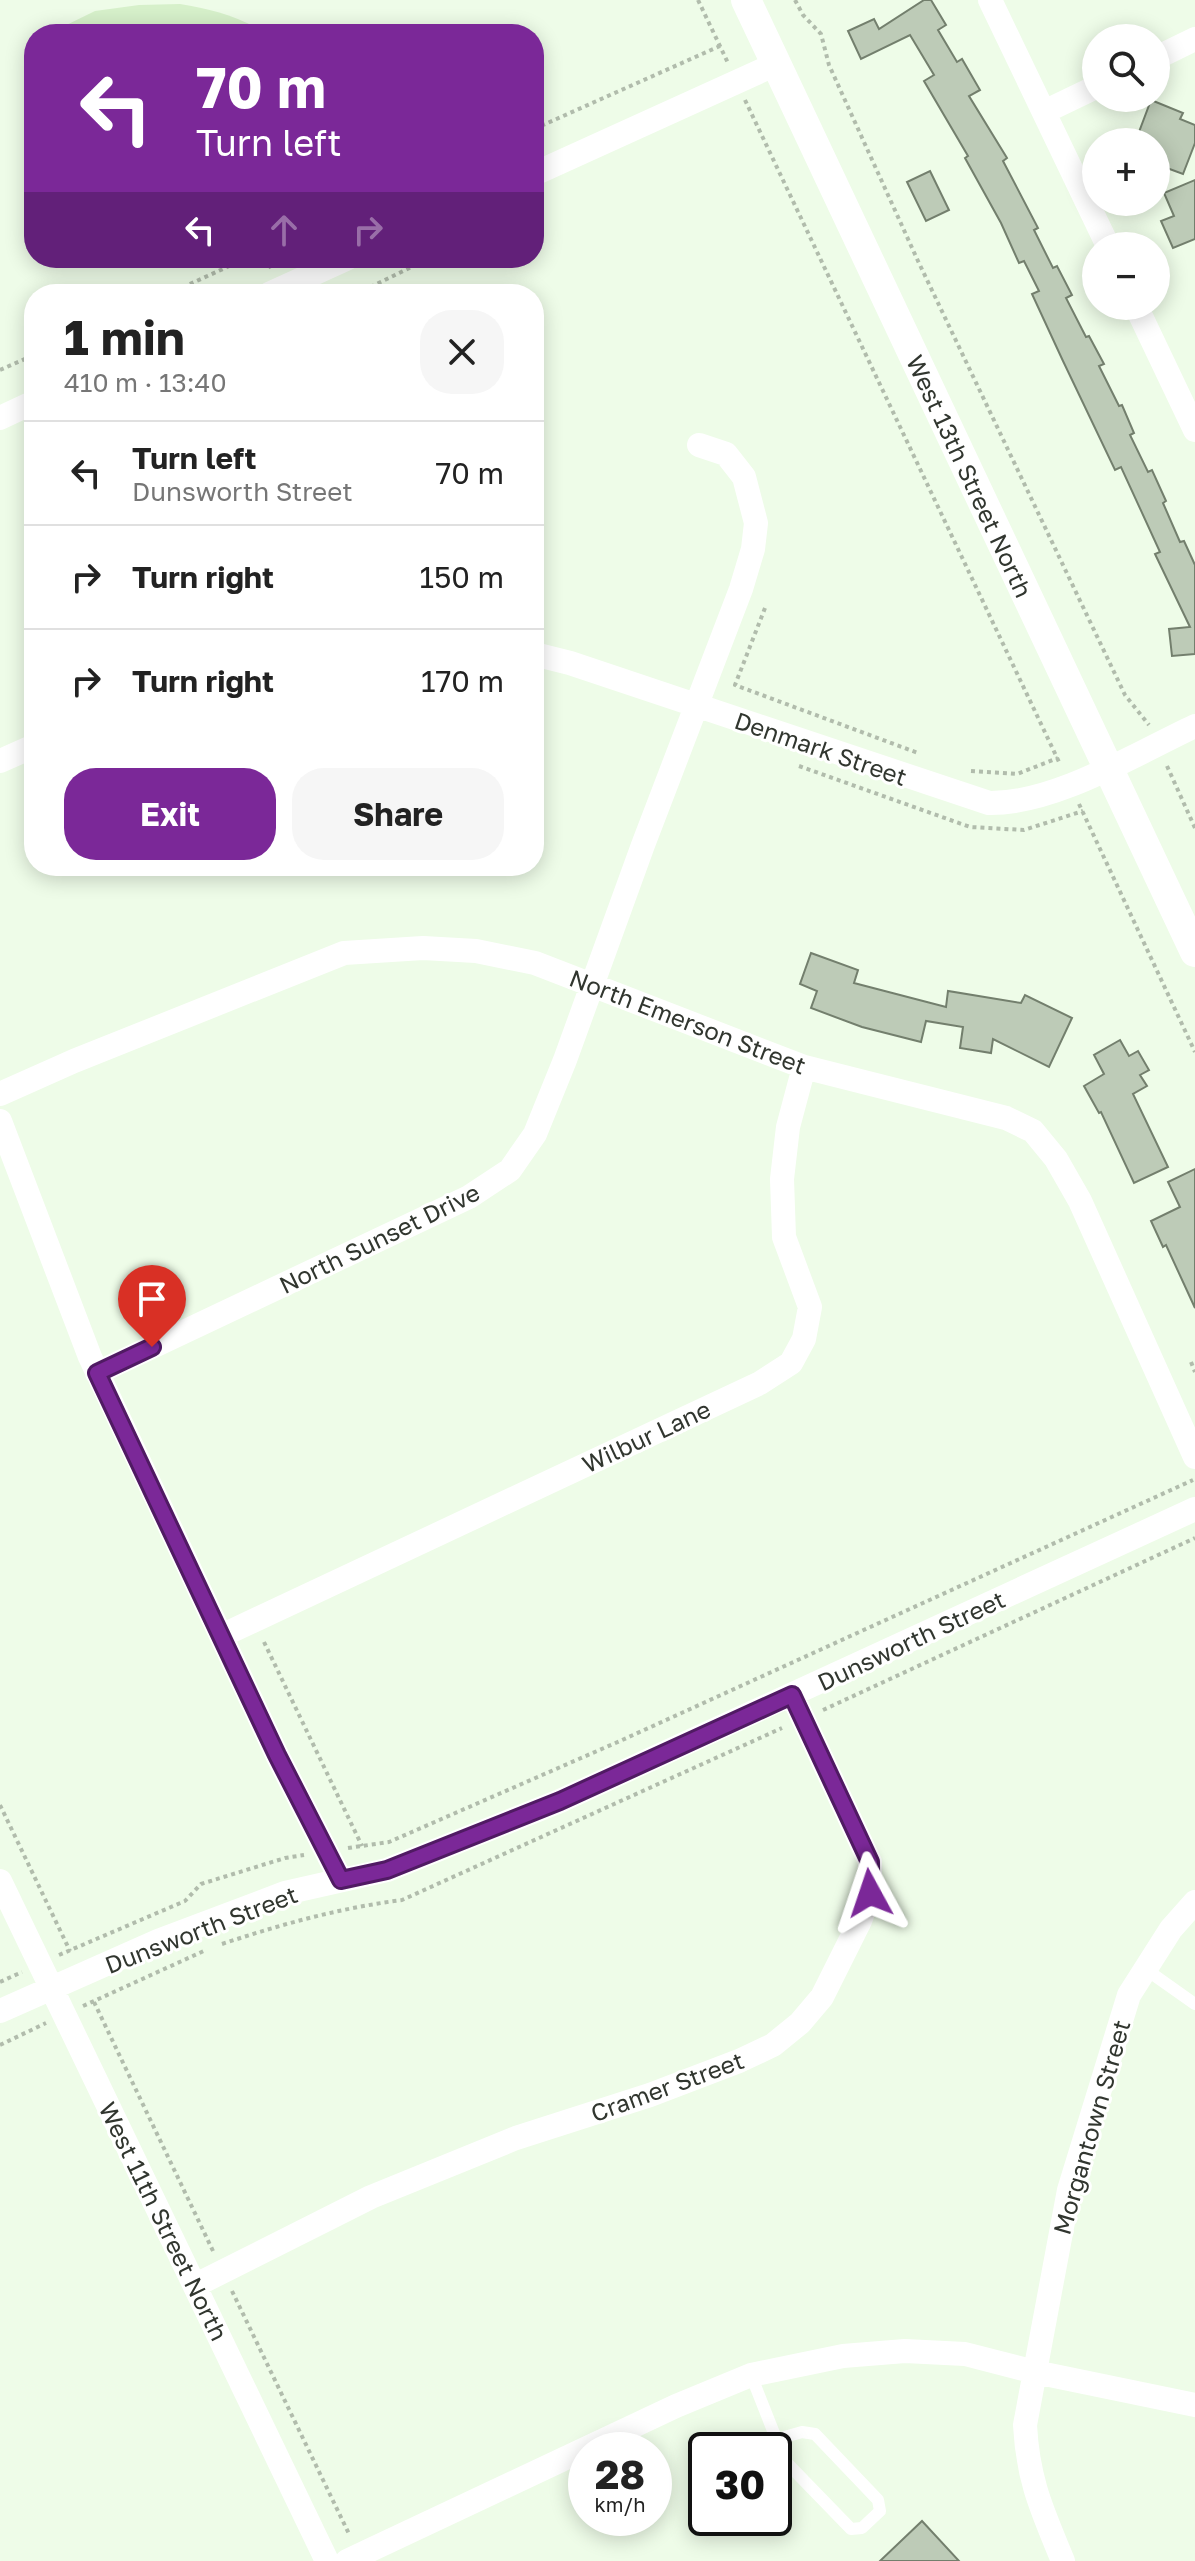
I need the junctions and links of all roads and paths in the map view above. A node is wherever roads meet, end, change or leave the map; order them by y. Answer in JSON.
{"nodes":[{"id":1,"x":698,"y":0,"type":"edge"},
{"id":2,"x":746,"y":0,"type":"edge"},
{"id":3,"x":795,"y":0,"type":"edge"},
{"id":4,"x":990,"y":0,"type":"edge"},
{"id":5,"x":1195,"y":39,"type":"edge"},
{"id":6,"x":720,"y":46,"type":"junction"},
{"id":7,"x":1170,"y":51,"type":"edge"},
{"id":8,"x":776,"y":64,"type":"junction"},
{"id":9,"x":737,"y":82,"type":"junction"},
{"id":10,"x":1082,"y":94,"type":"edge"},
{"id":11,"x":1044,"y":112,"type":"junction"},
{"id":12,"x":544,"y":125,"type":"edge"},
{"id":13,"x":544,"y":169,"type":"edge"},
{"id":14,"x":1101,"y":232,"type":"edge"},
{"id":15,"x":225,"y":268,"type":"edge"},
{"id":16,"x":326,"y":268,"type":"edge"},
{"id":17,"x":410,"y":268,"type":"edge"},
{"id":18,"x":190,"y":284,"type":"edge"},
{"id":19,"x":291,"y":284,"type":"edge"},
{"id":20,"x":377,"y":284,"type":"edge"},
{"id":21,"x":1144,"y":320,"type":"edge"},
{"id":22,"x":24,"y":359,"type":"edge"},
{"id":23,"x":0,"y":370,"type":"edge"},
{"id":24,"x":1186,"y":390,"type":"edge"},
{"id":25,"x":24,"y":407,"type":"edge"},
{"id":26,"x":0,"y":418,"type":"edge"},
{"id":27,"x":1195,"y":430,"type":"edge"},
{"id":28,"x":699,"y":445,"type":"dead end"},
{"id":29,"x":765,"y":608,"type":"dead end"},
{"id":30,"x":544,"y":656,"type":"edge"},
{"id":31,"x":696,"y":706,"type":"junction"},
{"id":32,"x":1195,"y":726,"type":"edge"},
{"id":33,"x":1158,"y":743,"type":"junction"},
{"id":34,"x":24,"y":750,"type":"edge"},
{"id":35,"x":922,"y":755,"type":"dead end"},
{"id":36,"x":1058,"y":758,"type":"junction"},
{"id":37,"x":0,"y":761,"type":"edge"},
{"id":38,"x":1107,"y":767,"type":"junction"},
{"id":39,"x":961,"y":770,"type":"dead end"},
{"id":40,"x":1070,"y":784,"type":"junction"},
{"id":41,"x":1195,"y":828,"type":"edge"},
{"id":42,"x":1195,"y":952,"type":"edge"},
{"id":43,"x":592,"y":983,"type":"junction"},
{"id":44,"x":1195,"y":1052,"type":"edge"},
{"id":45,"x":804,"y":1067,"type":"junction"},
{"id":46,"x":0,"y":1094,"type":"edge"},
{"id":47,"x":0,"y":1121,"type":"edge"},
{"id":48,"x":1191,"y":1362,"type":"dead end"},
{"id":49,"x":1195,"y":1372,"type":"edge"},
{"id":50,"x":97,"y":1373,"type":"junction"},
{"id":51,"x":1195,"y":1457,"type":"edge"},
{"id":52,"x":1195,"y":1479,"type":"edge"},
{"id":53,"x":1195,"y":1509,"type":"edge"},
{"id":54,"x":221,"y":1636,"type":"junction"},
{"id":55,"x":263,"y":1640,"type":"dead end"},
{"id":56,"x":792,"y":1695,"type":"junction"},
{"id":57,"x":0,"y":1805,"type":"edge"},
{"id":58,"x":362,"y":1846,"type":"junction"},
{"id":59,"x":326,"y":1852,"type":"junction"},
{"id":60,"x":341,"y":1880,"type":"junction"},
{"id":61,"x":0,"y":1881,"type":"edge"},
{"id":62,"x":1195,"y":1902,"type":"edge"},
{"id":63,"x":69,"y":1950,"type":"junction"},
{"id":64,"x":40,"y":1964,"type":"junction"},
{"id":65,"x":1144,"y":1968,"type":"junction"},
{"id":66,"x":81,"y":1975,"type":"junction"},
{"id":67,"x":0,"y":1982,"type":"edge"},
{"id":68,"x":52,"y":1988,"type":"junction"},
{"id":69,"x":1194,"y":2000,"type":"edge"},
{"id":70,"x":0,"y":2011,"type":"edge"},
{"id":71,"x":223,"y":2271,"type":"junction"},
{"id":72,"x":196,"y":2285,"type":"junction"},
{"id":73,"x":1035,"y":2372,"type":"junction"},
{"id":74,"x":751,"y":2375,"type":"junction"},
{"id":75,"x":1195,"y":2405,"type":"edge"},
{"id":76,"x":771,"y":2432,"type":"edge"},
{"id":77,"x":774,"y":2440,"type":"joint"},
{"id":78,"x":353,"y":2558,"type":"edge"},
{"id":79,"x":327,"y":2561,"type":"edge"},
{"id":80,"x":1063,"y":2561,"type":"edge"}],
"edges":[{"from":1,"to":6,"type":"path"},
{"from":2,"to":8,"type":"street","name":"West 13th Street North"},
{"from":3,"to":33,"type":"path"},
{"from":4,"to":11,"type":"street"},
{"from":5,"to":7,"type":"street"},
{"from":6,"to":9,"type":"path"},
{"from":6,"to":12,"type":"path"},
{"from":8,"to":9,"type":"street"},
{"from":8,"to":38,"type":"street","name":"West 13th Street North"},
{"from":9,"to":13,"type":"street"},
{"from":9,"to":36,"type":"path"},
{"from":10,"to":11,"type":"street"},
{"from":11,"to":14,"type":"street"},
{"from":15,"to":18,"type":"path"},
{"from":16,"to":19,"type":"street"},
{"from":17,"to":20,"type":"path"},
{"from":21,"to":24,"type":"street"},
{"from":22,"to":23,"type":"path"},
{"from":24,"to":27,"type":"street"},
{"from":25,"to":26,"type":"street"},
{"from":28,"to":31,"type":"street","name":"North Sunset Drive"},
{"from":29,"to":35,"type":"path"},
{"from":30,"to":31,"type":"street","name":"Denmark Street"},
{"from":31,"to":40,"type":"street","name":"Denmark Street"},
{"from":31,"to":43,"type":"street","name":"North Sunset Drive"},
{"from":32,"to":33,"type":"street","name":"Denmark Street"},
{"from":33,"to":38,"type":"street","name":"Denmark Street"},
{"from":33,"to":41,"type":"path"},
{"from":34,"to":37,"type":"street"},
{"from":36,"to":39,"type":"path"},
{"from":36,"to":40,"type":"path"},
{"from":38,"to":40,"type":"street","name":"Denmark Street"},
{"from":38,"to":42,"type":"street","name":"West 13th Street North"},
{"from":40,"to":44,"type":"path"},
{"from":43,"to":45,"type":"street","name":"North Emerson Street"},
{"from":43,"to":46,"type":"street","name":"North Emerson Street"},
{"from":43,"to":50,"type":"street","name":"North Sunset Drive"},
{"from":45,"to":51,"type":"street","name":"North Emerson Street"},
{"from":45,"to":54,"type":"street","name":"Wilbur Lane"},
{"from":47,"to":50,"type":"street"},
{"from":48,"to":49,"type":"path"},
{"from":50,"to":54,"type":"street"},
{"from":52,"to":58,"type":"path"},
{"from":53,"to":56,"type":"street","name":"Dunsworth Street"},
{"from":54,"to":59,"type":"street"},
{"from":55,"to":58,"type":"path"},
{"from":56,"to":60,"type":"street","name":"Dunsworth Street"},
{"from":56,"to":71,"type":"street","name":"Cramer Street"},
{"from":57,"to":63,"type":"path"},
{"from":58,"to":59,"type":"path"},
{"from":59,"to":60,"type":"street"},
{"from":59,"to":63,"type":"path"},
{"from":60,"to":66,"type":"street","name":"Dunsworth Street"},
{"from":61,"to":64,"type":"street","name":"West 11th Street North"},
{"from":62,"to":65,"type":"street","name":"Morgantown Street"},
{"from":63,"to":64,"type":"path"},
{"from":63,"to":66,"type":"path"},
{"from":64,"to":67,"type":"path"},
{"from":64,"to":68,"type":"street","name":"West 11th Street North"},
{"from":65,"to":69,"type":"lane"},
{"from":65,"to":73,"type":"street","name":"Morgantown Street"},
{"from":66,"to":68,"type":"street","name":"Dunsworth Street"},
{"from":66,"to":71,"type":"path"},
{"from":68,"to":70,"type":"street","name":"Dunsworth Street"},
{"from":68,"to":72,"type":"street","name":"West 11th Street North"},
{"from":71,"to":72,"type":"street","name":"Cramer Street"},
{"from":71,"to":78,"type":"path"},
{"from":72,"to":79,"type":"street","name":"West 11th Street North"},
{"from":73,"to":74,"type":"street"},
{"from":73,"to":75,"type":"street"},
{"from":73,"to":80,"type":"street","name":"Morgantown Street"},
{"from":74,"to":76,"type":"lane"},
{"from":74,"to":78,"type":"street"},
{"from":77,"to":77,"type":"lane"}]}
